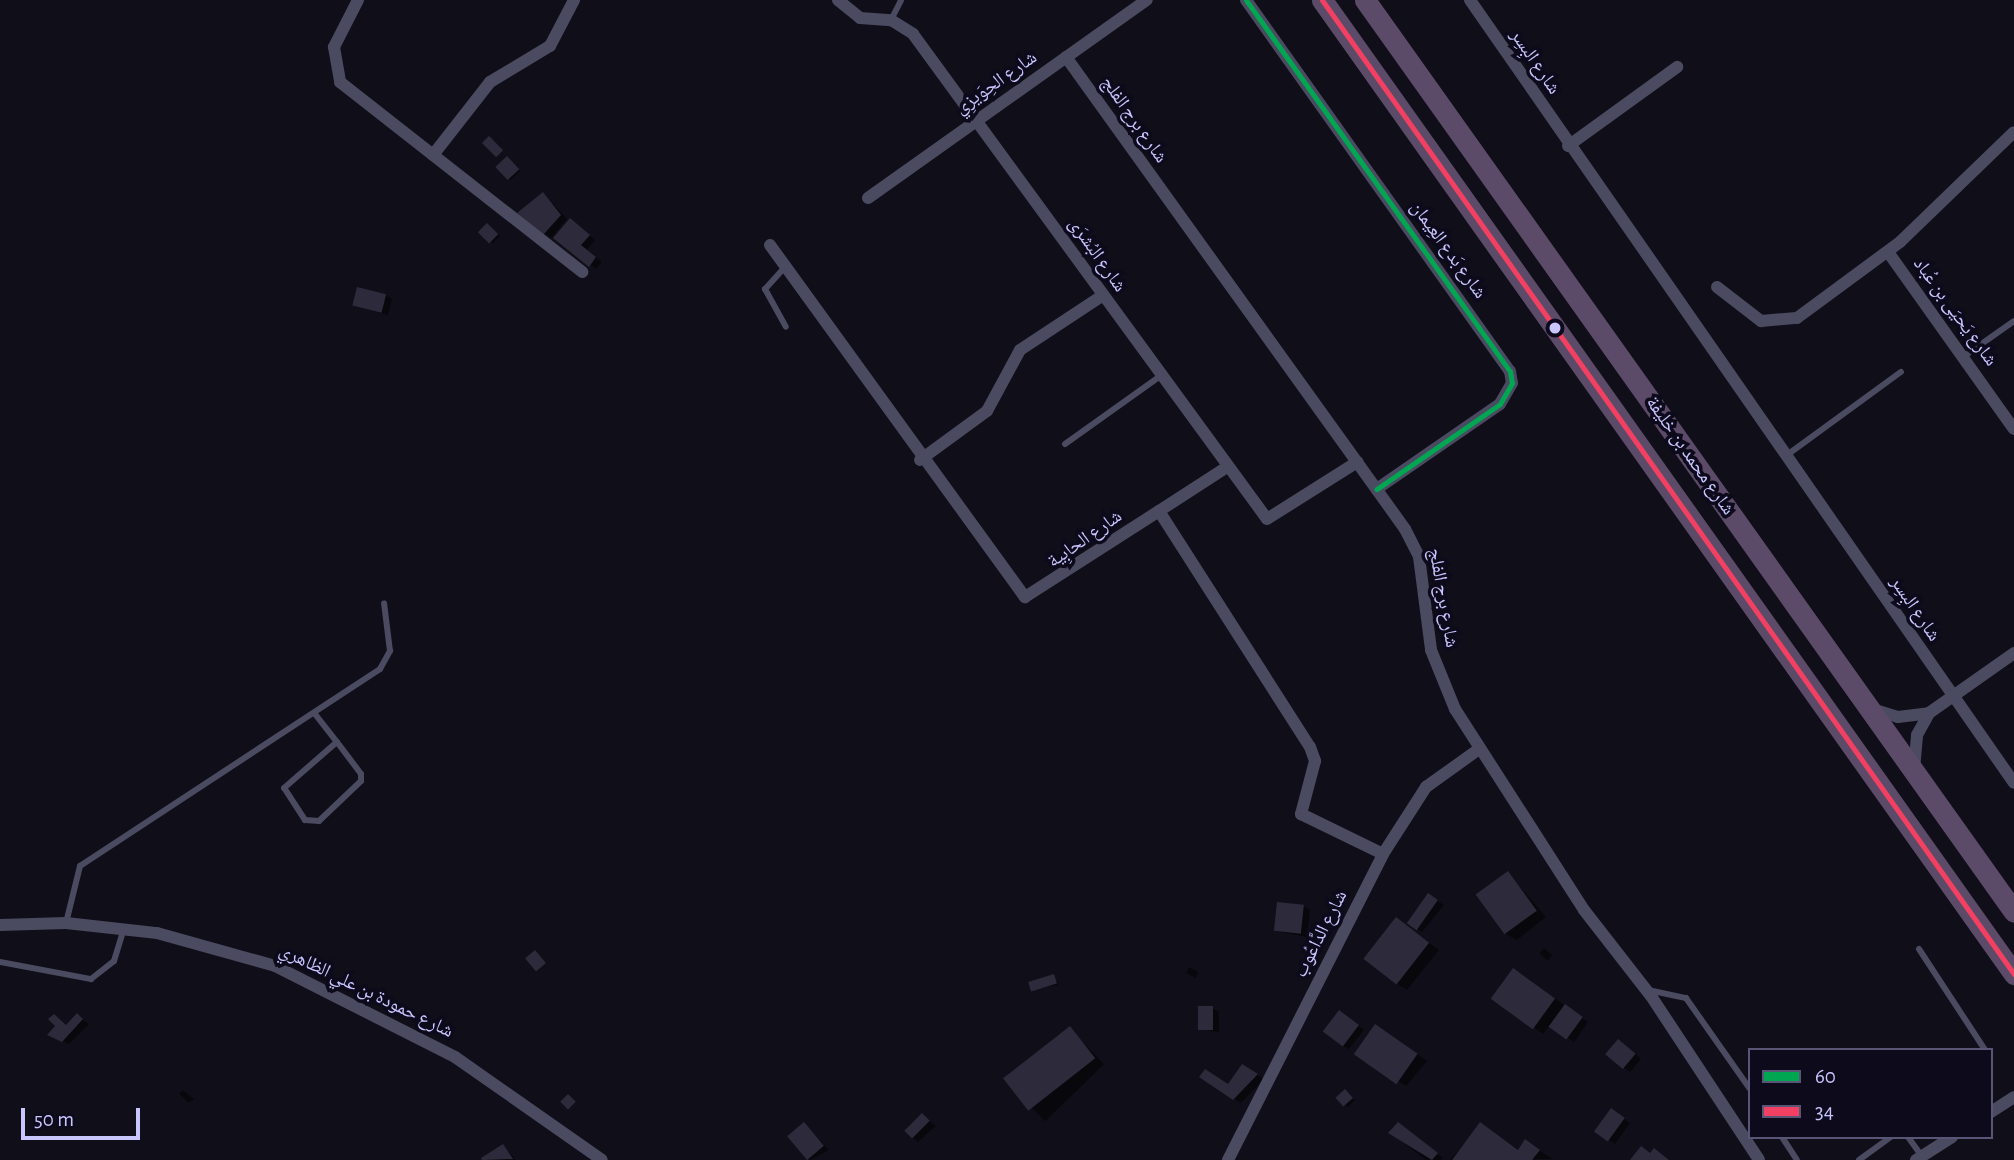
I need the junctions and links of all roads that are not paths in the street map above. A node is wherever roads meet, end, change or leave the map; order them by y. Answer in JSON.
{"nodes":[{"id":1,"x":358,"y":0,"type":"edge"},
{"id":2,"x":574,"y":0,"type":"edge"},
{"id":3,"x":838,"y":0,"type":"edge"},
{"id":4,"x":901,"y":0,"type":"edge"},
{"id":5,"x":1147,"y":0,"type":"edge"},
{"id":6,"x":1246,"y":0,"type":"edge"},
{"id":7,"x":1322,"y":0,"type":"edge"},
{"id":8,"x":1365,"y":0,"type":"edge"},
{"id":9,"x":1470,"y":0,"type":"edge"},
{"id":10,"x":891,"y":20,"type":"junction"},
{"id":11,"x":1066,"y":57,"type":"junction"},
{"id":12,"x":1677,"y":68,"type":"dead end"},
{"id":13,"x":978,"y":119,"type":"junction"},
{"id":14,"x":2014,"y":132,"type":"edge"},
{"id":15,"x":1569,"y":146,"type":"junction"},
{"id":16,"x":433,"y":155,"type":"junction"},
{"id":17,"x":868,"y":198,"type":"dead end"},
{"id":18,"x":769,"y":245,"type":"dead end"},
{"id":19,"x":1888,"y":252,"type":"junction"},
{"id":20,"x":785,"y":267,"type":"junction"},
{"id":21,"x":582,"y":272,"type":"dead end"},
{"id":22,"x":1717,"y":287,"type":"dead end"},
{"id":23,"x":1102,"y":296,"type":"junction"},
{"id":24,"x":2014,"y":321,"type":"edge"},
{"id":25,"x":786,"y":327,"type":"dead end"},
{"id":26,"x":1963,"y":357,"type":"junction"},
{"id":27,"x":1901,"y":372,"type":"dead end"},
{"id":28,"x":1159,"y":377,"type":"junction"},
{"id":29,"x":2014,"y":429,"type":"edge"},
{"id":30,"x":1065,"y":444,"type":"dead end"},
{"id":31,"x":1787,"y":455,"type":"junction"},
{"id":32,"x":920,"y":460,"type":"junction"},
{"id":33,"x":1357,"y":462,"type":"junction"},
{"id":34,"x":1227,"y":467,"type":"junction"},
{"id":35,"x":1377,"y":489,"type":"junction"},
{"id":36,"x":1158,"y":511,"type":"junction"},
{"id":37,"x":384,"y":603,"type":"dead end"},
{"id":38,"x":2014,"y":653,"type":"edge"},
{"id":39,"x":1952,"y":697,"type":"junction"},
{"id":40,"x":1868,"y":706,"type":"junction"},
{"id":41,"x":1929,"y":713,"type":"junction"},
{"id":42,"x":315,"y":714,"type":"junction"},
{"id":43,"x":337,"y":742,"type":"junction"},
{"id":44,"x":1479,"y":749,"type":"junction"},
{"id":45,"x":1915,"y":772,"type":"junction"},
{"id":46,"x":2014,"y":783,"type":"edge"},
{"id":47,"x":1383,"y":854,"type":"junction"},
{"id":48,"x":2014,"y":912,"type":"edge"},
{"id":49,"x":66,"y":923,"type":"junction"},
{"id":50,"x":0,"y":925,"type":"edge"},
{"id":51,"x":124,"y":929,"type":"junction"},
{"id":52,"x":1919,"y":949,"type":"dead end"},
{"id":53,"x":0,"y":962,"type":"edge"},
{"id":54,"x":2014,"y":974,"type":"edge"},
{"id":55,"x":1646,"y":990,"type":"junction"},
{"id":56,"x":1984,"y":1048,"type":"edge"},
{"id":57,"x":1748,"y":1086,"type":"edge"},
{"id":58,"x":2014,"y":1097,"type":"edge"},
{"id":59,"x":1993,"y":1111,"type":"edge"},
{"id":60,"x":1783,"y":1139,"type":"edge"},
{"id":61,"x":1888,"y":1139,"type":"edge"},
{"id":62,"x":1909,"y":1139,"type":"edge"},
{"id":63,"x":1949,"y":1139,"type":"edge"},
{"id":64,"x":1919,"y":1158,"type":"edge"},
{"id":65,"x":603,"y":1160,"type":"edge"},
{"id":66,"x":1228,"y":1160,"type":"edge"},
{"id":67,"x":1759,"y":1160,"type":"edge"},
{"id":68,"x":1797,"y":1160,"type":"edge"},
{"id":69,"x":1858,"y":1160,"type":"edge"}],
"edges":[{"from":1,"to":16,"type":"street"},
{"from":2,"to":16,"type":"street"},
{"from":3,"to":10,"type":"street"},
{"from":4,"to":10,"type":"lane"},
{"from":5,"to":11,"type":"street","name":"شارع الحِوَيزِي"},
{"from":6,"to":35,"type":"street","name":"شارع بَدع العِيمان"},
{"from":7,"to":54,"type":"highway","name":"شارع محمد بن خليفة"},
{"from":8,"to":40,"type":"highway","name":"شارع محمد بن خليفة"},
{"from":9,"to":15,"type":"street","name":"شارع البِسِر"},
{"from":10,"to":13,"type":"street","name":"شارع البُشرَى"},
{"from":11,"to":13,"type":"street","name":"شارع الحِوَيزِي"},
{"from":11,"to":33,"type":"street","name":"شارع برج الفلج"},
{"from":12,"to":15,"type":"street"},
{"from":13,"to":17,"type":"street","name":"شارع الحِوَيزِي"},
{"from":13,"to":23,"type":"street","name":"شارع البُشرَى"},
{"from":14,"to":19,"type":"street"},
{"from":15,"to":31,"type":"street","name":"شارع البِسِر"},
{"from":16,"to":21,"type":"street"},
{"from":18,"to":20,"type":"street","name":"شارع الحابِية"},
{"from":19,"to":22,"type":"street"},
{"from":19,"to":26,"type":"street","name":"شارع يَحيَى بن عُباد"},
{"from":20,"to":25,"type":"lane"},
{"from":20,"to":32,"type":"street","name":"شارع الحابِية"},
{"from":23,"to":28,"type":"street","name":"شارع البُشرَى"},
{"from":23,"to":32,"type":"street"},
{"from":24,"to":26,"type":"lane"},
{"from":26,"to":29,"type":"street","name":"شارع يَحيَى بن عُباد"},
{"from":27,"to":31,"type":"lane"},
{"from":28,"to":30,"type":"lane"},
{"from":28,"to":34,"type":"street","name":"شارع البُشرَى"},
{"from":31,"to":39,"type":"street","name":"شارع البِسِر"},
{"from":32,"to":36,"type":"street","name":"شارع الحابِية"},
{"from":33,"to":34,"type":"street","name":"شارع البُشرَى"},
{"from":33,"to":35,"type":"street","name":"شارع برج الفلج"},
{"from":34,"to":36,"type":"street"},
{"from":35,"to":44,"type":"street","name":"شارع برج الفلج"},
{"from":36,"to":47,"type":"street"},
{"from":37,"to":42,"type":"lane"},
{"from":38,"to":39,"type":"street"},
{"from":39,"to":41,"type":"street"},
{"from":39,"to":46,"type":"street","name":"شارع البِسِر"},
{"from":40,"to":41,"type":"street"},
{"from":40,"to":45,"type":"highway","name":"شارع محمد بن خليفة"},
{"from":41,"to":45,"type":"street"},
{"from":42,"to":43,"type":"lane"},
{"from":42,"to":49,"type":"lane"},
{"from":43,"to":43,"type":"lane"},
{"from":44,"to":47,"type":"street","name":"شارع الدَّاعُوب"},
{"from":44,"to":55,"type":"street","name":"شارع برج الفلج"},
{"from":45,"to":48,"type":"highway","name":"شارع محمد بن خليفة"},
{"from":47,"to":66,"type":"street","name":"شارع الدَّاعُوب"},
{"from":49,"to":50,"type":"street","name":"شارع حمودة بن علي الظاهري"},
{"from":49,"to":51,"type":"street","name":"شارع حمودة بن علي الظاهري"},
{"from":51,"to":53,"type":"lane"},
{"from":51,"to":65,"type":"street","name":"شارع حمودة بن علي الظاهري"},
{"from":52,"to":56,"type":"lane"},
{"from":55,"to":57,"type":"lane"},
{"from":55,"to":67,"type":"street","name":"شارع برج الفلج"},
{"from":58,"to":59,"type":"street"},
{"from":60,"to":68,"type":"lane"},
{"from":61,"to":69,"type":"lane"},
{"from":62,"to":64,"type":"lane"},
{"from":63,"to":64,"type":"street"}]}
